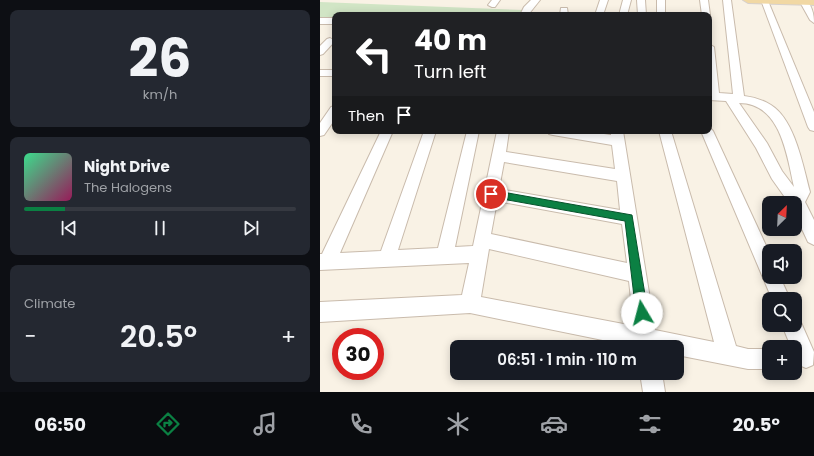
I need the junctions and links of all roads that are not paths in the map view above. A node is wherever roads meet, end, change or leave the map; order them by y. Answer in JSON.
{"nodes":[{"id":1,"x":536,"y":0,"type":"edge"},
{"id":2,"x":604,"y":0,"type":"edge"},
{"id":3,"x":627,"y":0,"type":"edge"},
{"id":4,"x":642,"y":0,"type":"edge"},
{"id":5,"x":661,"y":0,"type":"edge"},
{"id":6,"x":704,"y":0,"type":"edge"},
{"id":7,"x":727,"y":0,"type":"edge"},
{"id":8,"x":748,"y":0,"type":"edge"},
{"id":9,"x":764,"y":1,"type":"junction"},
{"id":10,"x":775,"y":1,"type":"edge"},
{"id":11,"x":805,"y":2,"type":"edge"},
{"id":12,"x":526,"y":12,"type":"edge"},
{"id":13,"x":600,"y":12,"type":"edge"},
{"id":14,"x":625,"y":12,"type":"edge"},
{"id":15,"x":642,"y":12,"type":"edge"},
{"id":16,"x":661,"y":12,"type":"edge"},
{"id":17,"x":706,"y":12,"type":"edge"},
{"id":18,"x":814,"y":20,"type":"edge"},
{"id":19,"x":320,"y":21,"type":"edge"},
{"id":20,"x":332,"y":21,"type":"edge"},
{"id":21,"x":328,"y":41,"type":"edge"},
{"id":22,"x":320,"y":52,"type":"edge"},
{"id":23,"x":320,"y":73,"type":"edge"},
{"id":24,"x":332,"y":73,"type":"edge"},
{"id":25,"x":712,"y":96,"type":"edge"},
{"id":26,"x":734,"y":98,"type":"junction"},
{"id":27,"x":328,"y":116,"type":"edge"},
{"id":28,"x":814,"y":127,"type":"edge"},
{"id":29,"x":320,"y":132,"type":"edge"},
{"id":30,"x":386,"y":134,"type":"edge"},
{"id":31,"x":429,"y":134,"type":"edge"},
{"id":32,"x":472,"y":134,"type":"edge"},
{"id":33,"x":502,"y":134,"type":"edge"},
{"id":34,"x":592,"y":134,"type":"edge"},
{"id":35,"x":666,"y":134,"type":"edge"},
{"id":36,"x":708,"y":134,"type":"edge"},
{"id":37,"x":618,"y":136,"type":"edge"},
{"id":38,"x":498,"y":156,"type":"junction"},
{"id":39,"x":623,"y":176,"type":"junction"},
{"id":40,"x":491,"y":194,"type":"junction"},
{"id":41,"x":793,"y":196,"type":"edge"},
{"id":42,"x":801,"y":196,"type":"edge"},
{"id":43,"x":802,"y":212,"type":"edge"},
{"id":44,"x":629,"y":218,"type":"junction"},
{"id":45,"x":814,"y":237,"type":"edge"},
{"id":46,"x":481,"y":247,"type":"junction"},
{"id":47,"x":445,"y":256,"type":"junction"},
{"id":48,"x":762,"y":256,"type":"edge"},
{"id":49,"x":387,"y":258,"type":"junction"},
{"id":50,"x":324,"y":262,"type":"edge"},
{"id":51,"x":637,"y":274,"type":"junction"},
{"id":52,"x":470,"y":304,"type":"junction"},
{"id":53,"x":320,"y":312,"type":"edge"},
{"id":54,"x":795,"y":332,"type":"edge"},
{"id":55,"x":632,"y":340,"type":"edge"},
{"id":56,"x":646,"y":340,"type":"edge"},
{"id":57,"x":684,"y":349,"type":"edge"},
{"id":58,"x":728,"y":355,"type":"junction"},
{"id":59,"x":805,"y":358,"type":"edge"},
{"id":60,"x":762,"y":359,"type":"edge"},
{"id":61,"x":652,"y":380,"type":"edge"},
{"id":62,"x":654,"y":392,"type":"edge"}],
"edges":[{"from":1,"to":12,"type":"street"},
{"from":2,"to":13,"type":"street"},
{"from":3,"to":14,"type":"street"},
{"from":4,"to":15,"type":"street"},
{"from":5,"to":16,"type":"street"},
{"from":6,"to":17,"type":"street"},
{"from":7,"to":26,"type":"street"},
{"from":8,"to":9,"type":"main road"},
{"from":9,"to":10,"type":"main road"},
{"from":9,"to":28,"type":"street"},
{"from":10,"to":11,"type":"main road"},
{"from":11,"to":18,"type":"street"},
{"from":19,"to":20,"type":"street"},
{"from":21,"to":22,"type":"street"},
{"from":23,"to":24,"type":"street"},
{"from":25,"to":26,"type":"street"},
{"from":26,"to":41,"type":"street"},
{"from":26,"to":42,"type":"street"},
{"from":27,"to":29,"type":"street"},
{"from":30,"to":50,"type":"street"},
{"from":31,"to":49,"type":"street"},
{"from":32,"to":47,"type":"street"},
{"from":33,"to":38,"type":"street"},
{"from":34,"to":37,"type":"street"},
{"from":35,"to":58,"type":"street"},
{"from":36,"to":48,"type":"street"},
{"from":37,"to":39,"type":"street"},
{"from":38,"to":39,"type":"street"},
{"from":38,"to":40,"type":"street"},
{"from":39,"to":44,"type":"street"},
{"from":40,"to":44,"type":"street"},
{"from":40,"to":46,"type":"street"},
{"from":43,"to":45,"type":"street"},
{"from":44,"to":51,"type":"street"},
{"from":46,"to":47,"type":"street"},
{"from":46,"to":51,"type":"street"},
{"from":46,"to":52,"type":"street"},
{"from":47,"to":49,"type":"street"},
{"from":49,"to":50,"type":"street"},
{"from":51,"to":56,"type":"street"},
{"from":52,"to":53,"type":"street"},
{"from":52,"to":55,"type":"street"},
{"from":54,"to":59,"type":"street"},
{"from":57,"to":58,"type":"street"},
{"from":58,"to":60,"type":"street"},
{"from":61,"to":62,"type":"street"}]}
